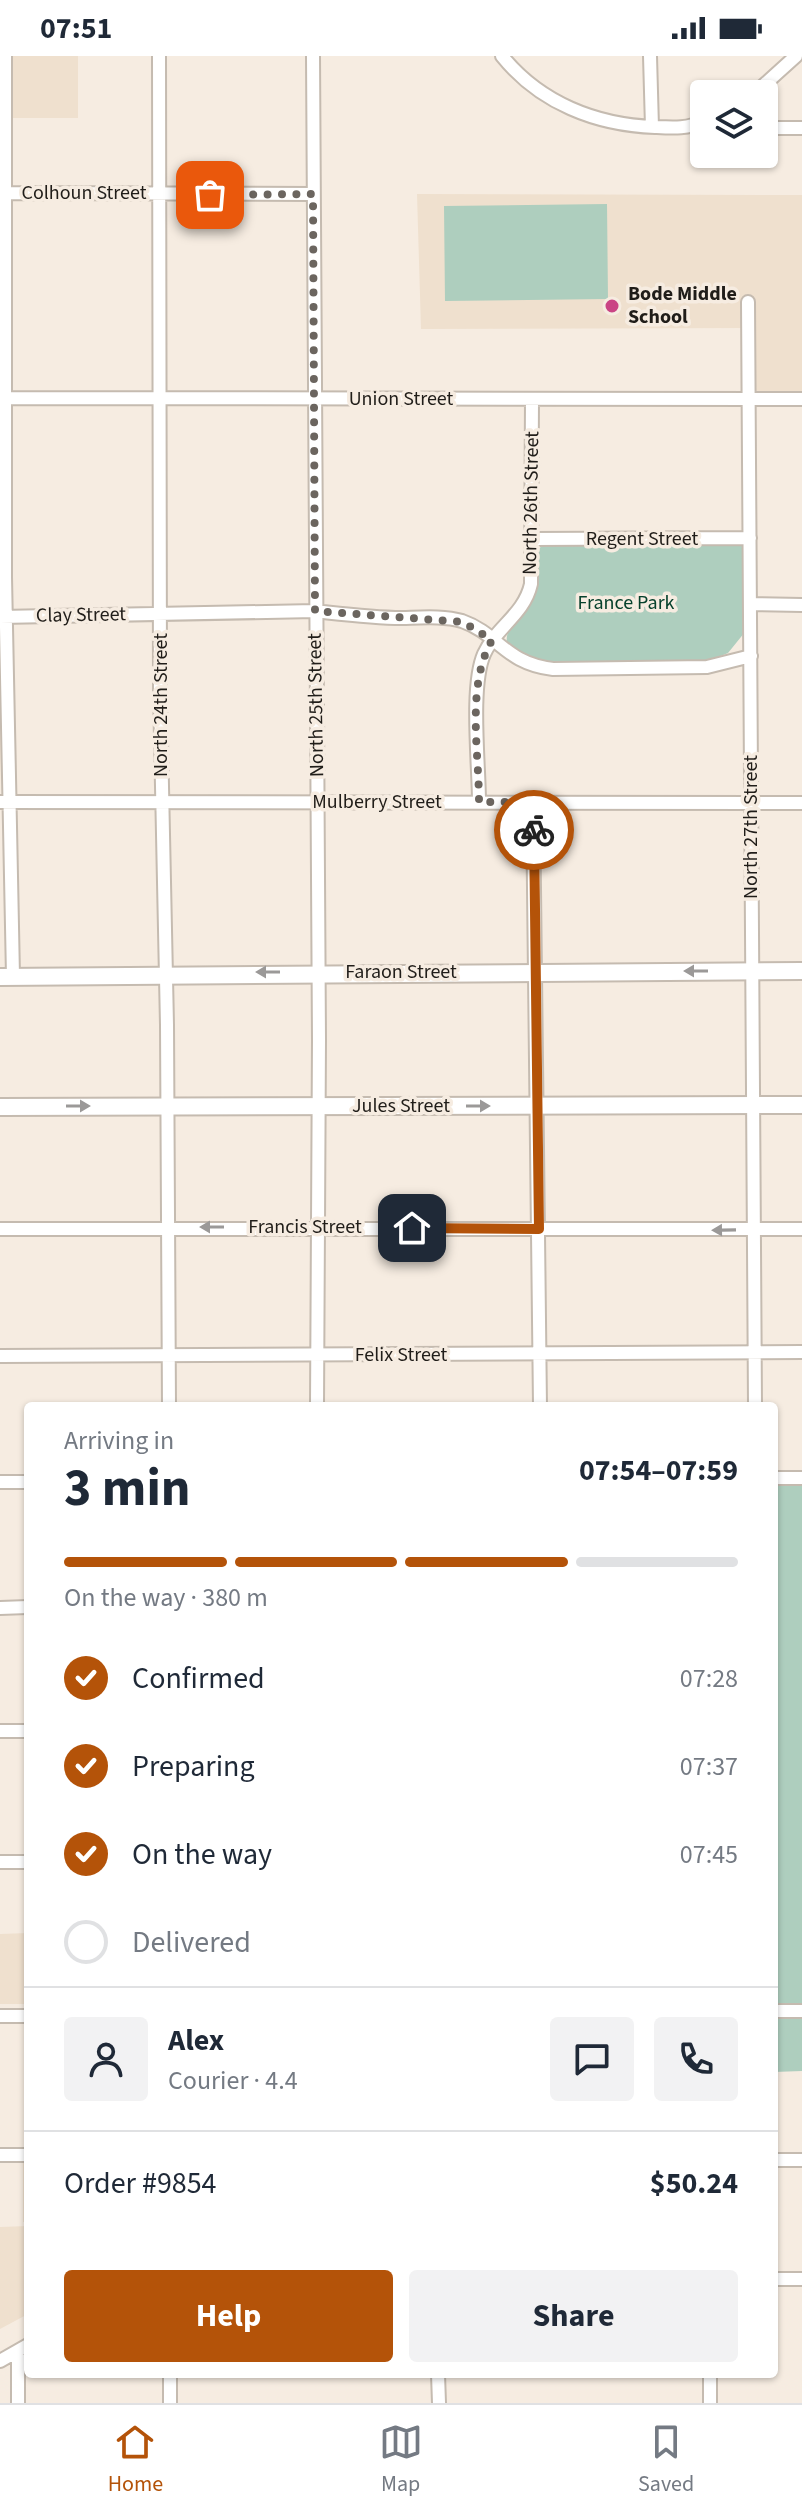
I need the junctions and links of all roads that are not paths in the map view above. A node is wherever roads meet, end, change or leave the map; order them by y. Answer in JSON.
{"nodes":[{"id":1,"x":5,"y":56,"type":"edge"},
{"id":2,"x":159,"y":56,"type":"edge"},
{"id":3,"x":313,"y":56,"type":"edge"},
{"id":4,"x":502,"y":56,"type":"edge"},
{"id":5,"x":650,"y":56,"type":"edge"},
{"id":6,"x":796,"y":56,"type":"edge"},
{"id":7,"x":769,"y":80,"type":"edge"},
{"id":8,"x":652,"y":127,"type":"junction"},
{"id":9,"x":689,"y":128,"type":"edge"},
{"id":10,"x":778,"y":128,"type":"edge"},
{"id":11,"x":802,"y":128,"type":"edge"},
{"id":12,"x":4,"y":193,"type":"edge"},
{"id":13,"x":159,"y":194,"type":"junction"},
{"id":14,"x":313,"y":194,"type":"junction"},
{"id":15,"x":748,"y":302,"type":"dead end"},
{"id":16,"x":3,"y":398,"type":"edge"},
{"id":17,"x":750,"y":398,"type":"junction"},
{"id":18,"x":159,"y":399,"type":"junction"},
{"id":19,"x":314,"y":399,"type":"junction"},
{"id":20,"x":802,"y":399,"type":"edge"},
{"id":21,"x":532,"y":400,"type":"junction"},
{"id":22,"x":750,"y":538,"type":"junction"},
{"id":23,"x":533,"y":539,"type":"junction"},
{"id":24,"x":751,"y":604,"type":"junction"},
{"id":25,"x":802,"y":605,"type":"edge"},
{"id":26,"x":315,"y":611,"type":"junction"},
{"id":27,"x":161,"y":614,"type":"junction"},
{"id":28,"x":3,"y":617,"type":"edge"},
{"id":29,"x":492,"y":640,"type":"junction"},
{"id":30,"x":751,"y":656,"type":"junction"},
{"id":31,"x":5,"y":802,"type":"edge"},
{"id":32,"x":162,"y":802,"type":"junction"},
{"id":33,"x":479,"y":802,"type":"junction"},
{"id":34,"x":533,"y":802,"type":"junction"},
{"id":35,"x":752,"y":802,"type":"junction"},
{"id":36,"x":317,"y":803,"type":"junction"},
{"id":37,"x":802,"y":803,"type":"edge"},
{"id":38,"x":537,"y":971,"type":"junction"},
{"id":39,"x":751,"y":971,"type":"junction"},
{"id":40,"x":802,"y":971,"type":"edge"},
{"id":41,"x":318,"y":972,"type":"junction"},
{"id":42,"x":166,"y":973,"type":"junction"},
{"id":43,"x":6,"y":976,"type":"edge"},
{"id":44,"x":166,"y":1105,"type":"junction"},
{"id":45,"x":752,"y":1105,"type":"junction"},
{"id":46,"x":802,"y":1105,"type":"edge"},
{"id":47,"x":319,"y":1106,"type":"junction"},
{"id":48,"x":538,"y":1106,"type":"junction"},
{"id":49,"x":0,"y":1107,"type":"edge"},
{"id":50,"x":166,"y":1227,"type":"junction"},
{"id":51,"x":317,"y":1227,"type":"junction"},
{"id":52,"x":0,"y":1229,"type":"edge"},
{"id":53,"x":539,"y":1229,"type":"junction"},
{"id":54,"x":754,"y":1229,"type":"junction"},
{"id":55,"x":802,"y":1229,"type":"edge"},
{"id":56,"x":755,"y":1352,"type":"junction"},
{"id":57,"x":802,"y":1352,"type":"edge"},
{"id":58,"x":168,"y":1354,"type":"junction"},
{"id":59,"x":316,"y":1354,"type":"junction"},
{"id":60,"x":540,"y":1354,"type":"junction"},
{"id":61,"x":0,"y":1356,"type":"edge"},
{"id":62,"x":169,"y":1402,"type":"edge"},
{"id":63,"x":317,"y":1402,"type":"edge"},
{"id":64,"x":540,"y":1402,"type":"edge"},
{"id":65,"x":755,"y":1402,"type":"edge"},
{"id":66,"x":778,"y":1478,"type":"edge"},
{"id":67,"x":802,"y":1478,"type":"edge"},
{"id":68,"x":0,"y":1482,"type":"edge"},
{"id":69,"x":24,"y":1482,"type":"edge"},
{"id":70,"x":24,"y":1607,"type":"edge"},
{"id":71,"x":0,"y":1608,"type":"edge"},
{"id":72,"x":0,"y":1731,"type":"edge"},
{"id":73,"x":24,"y":1731,"type":"edge"},
{"id":74,"x":0,"y":1862,"type":"edge"},
{"id":75,"x":24,"y":1862,"type":"edge"},
{"id":76,"x":778,"y":2011,"type":"edge"},
{"id":77,"x":802,"y":2011,"type":"edge"},
{"id":78,"x":0,"y":2016,"type":"edge"},
{"id":79,"x":24,"y":2016,"type":"edge"},
{"id":80,"x":0,"y":2155,"type":"edge"},
{"id":81,"x":24,"y":2155,"type":"edge"},
{"id":82,"x":778,"y":2160,"type":"edge"},
{"id":83,"x":802,"y":2160,"type":"edge"},
{"id":84,"x":778,"y":2279,"type":"edge"},
{"id":85,"x":802,"y":2279,"type":"edge"},
{"id":86,"x":23,"y":2348,"type":"edge"},
{"id":87,"x":0,"y":2361,"type":"edge"},
{"id":88,"x":170,"y":2378,"type":"edge"},
{"id":89,"x":438,"y":2378,"type":"edge"},
{"id":90,"x":710,"y":2378,"type":"edge"},
{"id":91,"x":18,"y":2403,"type":"edge"},
{"id":92,"x":170,"y":2403,"type":"edge"},
{"id":93,"x":439,"y":2403,"type":"edge"},
{"id":94,"x":710,"y":2403,"type":"edge"}],
"edges":[{"from":1,"to":12,"type":"street"},
{"from":2,"to":13,"type":"street","name":"North 24th Street"},
{"from":3,"to":14,"type":"street","name":"North 25th Street"},
{"from":4,"to":8,"type":"street"},
{"from":5,"to":8,"type":"street"},
{"from":6,"to":7,"type":"street"},
{"from":8,"to":9,"type":"street"},
{"from":10,"to":11,"type":"street"},
{"from":12,"to":13,"type":"street","name":"Colhoun Street"},
{"from":12,"to":16,"type":"street"},
{"from":13,"to":14,"type":"street","name":"Colhoun Street"},
{"from":13,"to":18,"type":"street","name":"North 24th Street"},
{"from":14,"to":19,"type":"street","name":"North 25th Street"},
{"from":15,"to":17,"type":"street","name":"North 27th Street"},
{"from":16,"to":18,"type":"street","name":"Union Street"},
{"from":16,"to":28,"type":"street"},
{"from":17,"to":20,"type":"street","name":"Union Street"},
{"from":17,"to":21,"type":"street","name":"Union Street"},
{"from":17,"to":22,"type":"street","name":"North 27th Street"},
{"from":18,"to":19,"type":"street","name":"Union Street"},
{"from":18,"to":27,"type":"street","name":"North 24th Street"},
{"from":19,"to":21,"type":"street","name":"Union Street"},
{"from":19,"to":26,"type":"street","name":"North 25th Street"},
{"from":21,"to":23,"type":"street","name":"North 26th Street"},
{"from":22,"to":23,"type":"street","name":"Regent Street"},
{"from":22,"to":24,"type":"street","name":"North 27th Street"},
{"from":23,"to":29,"type":"street","name":"North 26th Street"},
{"from":24,"to":25,"type":"street"},
{"from":24,"to":30,"type":"street","name":"North 27th Street"},
{"from":26,"to":27,"type":"street","name":"Clay Street"},
{"from":26,"to":29,"type":"street","name":"Clay Street"},
{"from":26,"to":36,"type":"street","name":"North 25th Street"},
{"from":27,"to":28,"type":"street","name":"Clay Street"},
{"from":27,"to":32,"type":"street","name":"North 24th Street"},
{"from":28,"to":31,"type":"street"},
{"from":29,"to":30,"type":"street"},
{"from":29,"to":33,"type":"street","name":"North 26th Street"},
{"from":30,"to":35,"type":"street","name":"North 27th Street"},
{"from":31,"to":32,"type":"street","name":"Mulberry Street"},
{"from":31,"to":43,"type":"street"},
{"from":32,"to":36,"type":"street","name":"Mulberry Street"},
{"from":32,"to":42,"type":"street","name":"North 24th Street"},
{"from":33,"to":34,"type":"street","name":"Mulberry Street"},
{"from":33,"to":36,"type":"street","name":"Mulberry Street"},
{"from":34,"to":35,"type":"street","name":"Mulberry Street"},
{"from":34,"to":38,"type":"street"},
{"from":35,"to":37,"type":"street","name":"Mulberry Street"},
{"from":35,"to":39,"type":"street","name":"North 27th Street"},
{"from":36,"to":41,"type":"street","name":"North 25th Street"},
{"from":39,"to":38,"type":"main road","name":"Faraon Street","one_way":true},
{"from":38,"to":41,"type":"main road","name":"Faraon Street"},
{"from":38,"to":48,"type":"street"},
{"from":39,"to":40,"type":"main road","name":"Faraon Street"},
{"from":39,"to":45,"type":"street","name":"North 27th Street"},
{"from":41,"to":42,"type":"main road","name":"Faraon Street","one_way":true},
{"from":41,"to":47,"type":"street","name":"North 25th Street"},
{"from":42,"to":43,"type":"main road","name":"Faraon Street"},
{"from":42,"to":44,"type":"street","name":"North 24th Street"},
{"from":44,"to":47,"type":"main road","name":"Jules Street"},
{"from":49,"to":44,"type":"main road","name":"Jules Street","one_way":true},
{"from":44,"to":50,"type":"street","name":"North 24th Street"},
{"from":45,"to":46,"type":"main road","name":"Jules Street"},
{"from":45,"to":48,"type":"main road","name":"Jules Street"},
{"from":45,"to":54,"type":"street","name":"North 27th Street"},
{"from":47,"to":48,"type":"main road","name":"Jules Street","one_way":true},
{"from":47,"to":51,"type":"street","name":"North 25th Street"},
{"from":48,"to":53,"type":"street"},
{"from":51,"to":50,"type":"street","name":"Francis Street","one_way":true},
{"from":50,"to":52,"type":"street","name":"Francis Street"},
{"from":50,"to":58,"type":"street","name":"North 24th Street"},
{"from":51,"to":53,"type":"street","name":"Francis Street"},
{"from":51,"to":59,"type":"street","name":"North 25th Street"},
{"from":54,"to":53,"type":"street","name":"Francis Street","one_way":true},
{"from":53,"to":60,"type":"street"},
{"from":54,"to":55,"type":"street","name":"Francis Street"},
{"from":54,"to":56,"type":"street","name":"North 27th Street"},
{"from":56,"to":57,"type":"street","name":"Felix Street"},
{"from":56,"to":60,"type":"street","name":"Felix Street"},
{"from":56,"to":65,"type":"street","name":"North 27th Street"},
{"from":58,"to":59,"type":"street","name":"Felix Street"},
{"from":58,"to":61,"type":"street","name":"Felix Street"},
{"from":58,"to":62,"type":"street","name":"North 24th Street"},
{"from":59,"to":60,"type":"street","name":"Felix Street"},
{"from":59,"to":63,"type":"street","name":"North 25th Street"},
{"from":60,"to":64,"type":"street"},
{"from":66,"to":67,"type":"street"},
{"from":68,"to":69,"type":"street"},
{"from":70,"to":71,"type":"street"},
{"from":72,"to":73,"type":"street"},
{"from":74,"to":75,"type":"street"},
{"from":76,"to":77,"type":"street"},
{"from":78,"to":79,"type":"street"},
{"from":80,"to":81,"type":"street"},
{"from":82,"to":83,"type":"street"},
{"from":84,"to":85,"type":"street"},
{"from":86,"to":87,"type":"street"},
{"from":86,"to":91,"type":"street"},
{"from":88,"to":92,"type":"street"},
{"from":89,"to":93,"type":"street"},
{"from":90,"to":94,"type":"street"}]}
